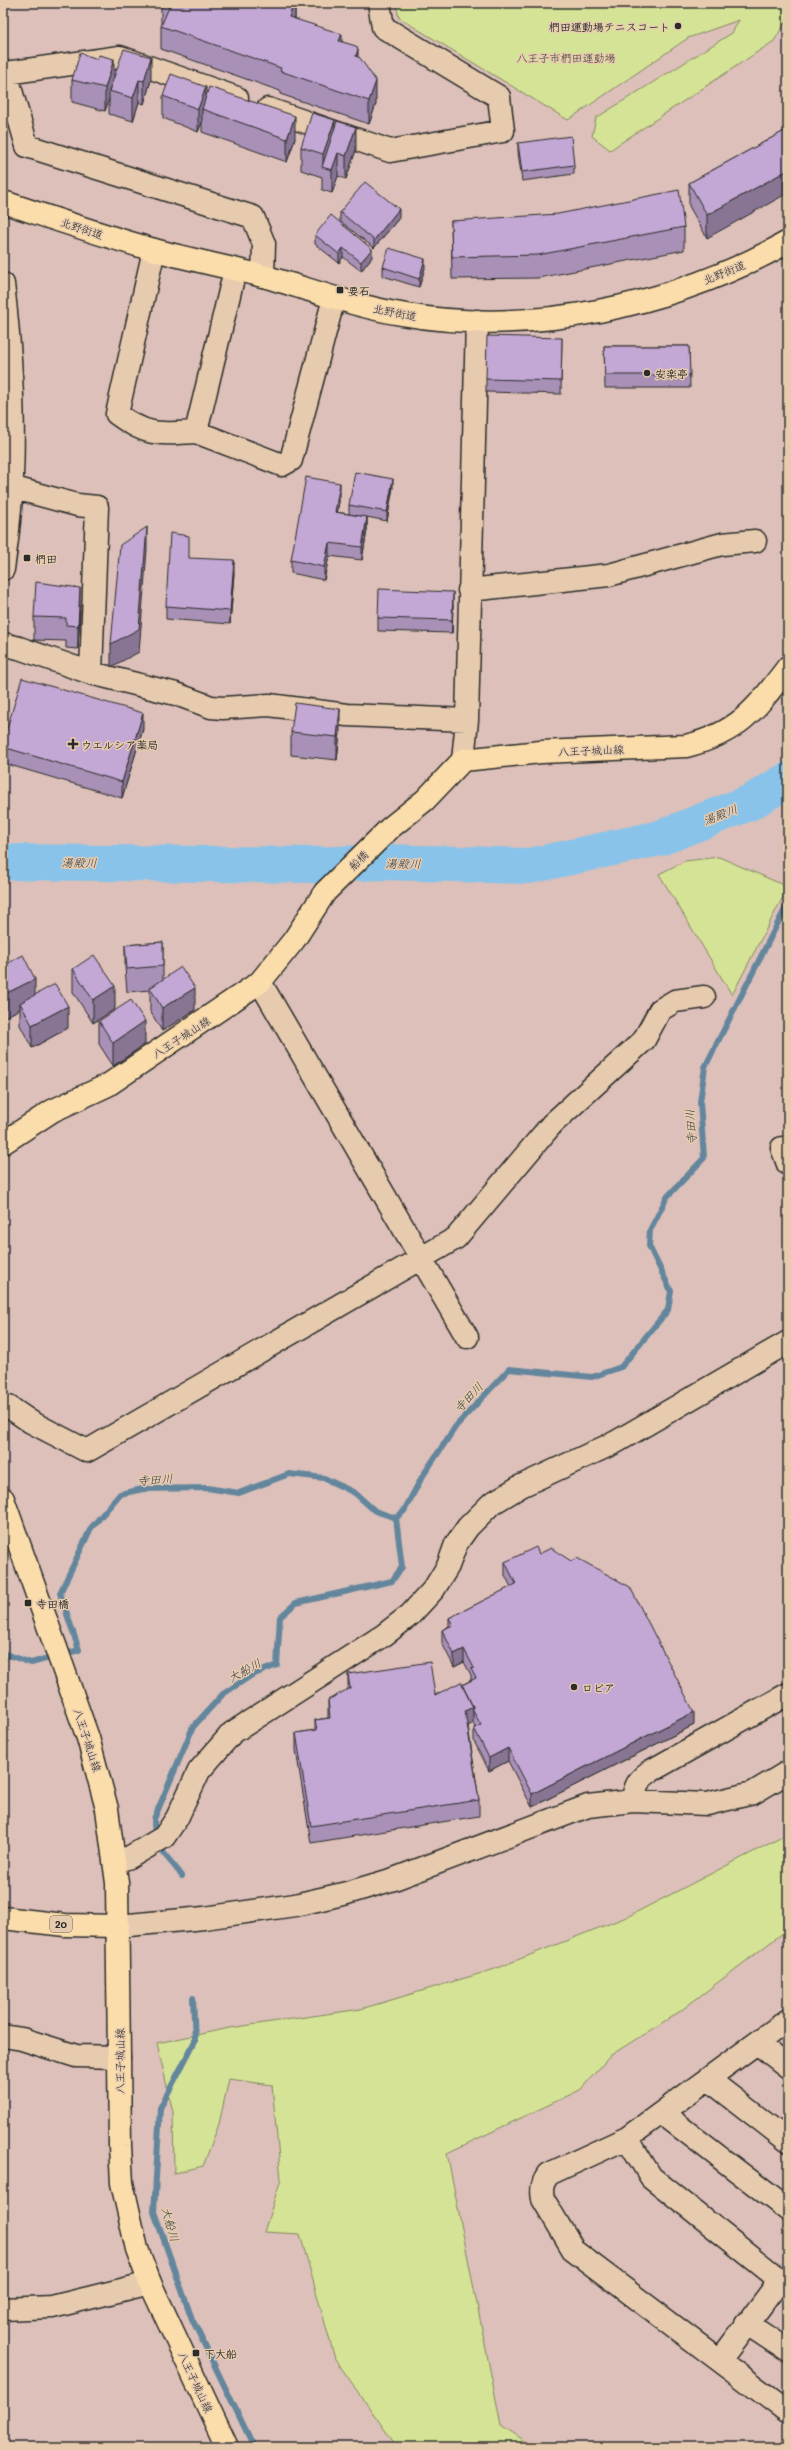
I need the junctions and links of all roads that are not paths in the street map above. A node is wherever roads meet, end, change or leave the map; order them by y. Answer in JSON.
{"nodes":[{"id":1,"x":379,"y":3,"type":"edge"},
{"id":2,"x":3,"y":202,"type":"edge"},
{"id":3,"x":788,"y":242,"type":"edge"},
{"id":4,"x":154,"y":250,"type":"junction"},
{"id":5,"x":235,"y":270,"type":"junction"},
{"id":6,"x":263,"y":276,"type":"junction"},
{"id":7,"x":3,"y":284,"type":"edge"},
{"id":8,"x":334,"y":298,"type":"junction"},
{"id":9,"x":477,"y":321,"type":"junction"},
{"id":10,"x":196,"y":432,"type":"junction"},
{"id":11,"x":8,"y":447,"type":"edge"},
{"id":12,"x":11,"y":486,"type":"junction"},
{"id":13,"x":755,"y":541,"type":"dead end"},
{"id":14,"x":3,"y":569,"type":"edge"},
{"id":15,"x":469,"y":590,"type":"junction"},
{"id":16,"x":3,"y":644,"type":"edge"},
{"id":17,"x":788,"y":667,"type":"edge"},
{"id":18,"x":91,"y":673,"type":"junction"},
{"id":19,"x":466,"y":720,"type":"junction"},
{"id":20,"x":463,"y":760,"type":"junction"},
{"id":21,"x":325,"y":892,"type":"joint"},
{"id":22,"x":260,"y":982,"type":"junction"},
{"id":23,"x":704,"y":997,"type":"dead end"},
{"id":24,"x":3,"y":1143,"type":"edge"},
{"id":25,"x":421,"y":1258,"type":"junction"},
{"id":26,"x":467,"y":1337,"type":"dead end"},
{"id":27,"x":788,"y":1342,"type":"edge"},
{"id":28,"x":3,"y":1406,"type":"edge"},
{"id":29,"x":4,"y":1508,"type":"edge"},
{"id":30,"x":788,"y":1694,"type":"edge"},
{"id":31,"x":788,"y":1772,"type":"edge"},
{"id":32,"x":633,"y":1800,"type":"junction"},
{"id":33,"x":115,"y":1862,"type":"junction"},
{"id":34,"x":3,"y":1918,"type":"edge"},
{"id":35,"x":118,"y":1926,"type":"junction"},
{"id":36,"x":788,"y":2020,"type":"edge"},
{"id":37,"x":3,"y":2036,"type":"edge"},
{"id":38,"x":757,"y":2043,"type":"junction"},
{"id":39,"x":119,"y":2057,"type":"junction"},
{"id":40,"x":788,"y":2067,"type":"edge"},
{"id":41,"x":708,"y":2079,"type":"junction"},
{"id":42,"x":662,"y":2113,"type":"junction"},
{"id":43,"x":627,"y":2138,"type":"junction"},
{"id":44,"x":788,"y":2141,"type":"edge"},
{"id":45,"x":788,"y":2210,"type":"edge"},
{"id":46,"x":150,"y":2283,"type":"junction"},
{"id":47,"x":3,"y":2309,"type":"edge"},
{"id":48,"x":746,"y":2323,"type":"junction"},
{"id":49,"x":788,"y":2350,"type":"edge"},
{"id":50,"x":720,"y":2360,"type":"junction"},
{"id":51,"x":788,"y":2412,"type":"edge"},
{"id":52,"x":227,"y":2447,"type":"edge"}],
"edges":[{"from":1,"to":6,"type":"street"},
{"from":2,"to":4,"type":"main road","name":"北野街道"},
{"from":3,"to":9,"type":"main road","name":"北野街道"},
{"from":4,"to":5,"type":"main road","name":"北野街道"},
{"from":4,"to":10,"type":"street"},
{"from":5,"to":6,"type":"main road","name":"北野街道"},
{"from":5,"to":10,"type":"street"},
{"from":6,"to":8,"type":"main road","name":"北野街道"},
{"from":7,"to":11,"type":"street"},
{"from":8,"to":9,"type":"main road","name":"北野街道"},
{"from":8,"to":10,"type":"street"},
{"from":9,"to":15,"type":"street"},
{"from":11,"to":12,"type":"street"},
{"from":12,"to":14,"type":"street"},
{"from":12,"to":18,"type":"street"},
{"from":13,"to":15,"type":"street"},
{"from":15,"to":19,"type":"street"},
{"from":16,"to":18,"type":"street"},
{"from":17,"to":20,"type":"main road","name":"八王子城山線"},
{"from":18,"to":19,"type":"street"},
{"from":19,"to":20,"type":"street"},
{"from":20,"to":21,"type":"main road","name":"船橋"},
{"from":21,"to":22,"type":"main road","name":"八王子城山線"},
{"from":22,"to":24,"type":"main road","name":"八王子城山線"},
{"from":22,"to":25,"type":"street"},
{"from":23,"to":25,"type":"street"},
{"from":25,"to":26,"type":"street"},
{"from":25,"to":28,"type":"street"},
{"from":27,"to":33,"type":"street"},
{"from":29,"to":33,"type":"main road","name":"八王子城山線"},
{"from":30,"to":32,"type":"street"},
{"from":31,"to":32,"type":"street"},
{"from":32,"to":35,"type":"street"},
{"from":33,"to":35,"type":"main road","name":"八王子城山線"},
{"from":34,"to":35,"type":"main road","number":"20"},
{"from":35,"to":39,"type":"main road","name":"八王子城山線"},
{"from":36,"to":38,"type":"street"},
{"from":37,"to":39,"type":"street"},
{"from":38,"to":40,"type":"street"},
{"from":38,"to":41,"type":"street"},
{"from":39,"to":46,"type":"main road","name":"八王子城山線"},
{"from":41,"to":42,"type":"street"},
{"from":41,"to":44,"type":"street"},
{"from":42,"to":43,"type":"street"},
{"from":42,"to":45,"type":"street"},
{"from":43,"to":48,"type":"street"},
{"from":43,"to":50,"type":"street"},
{"from":46,"to":47,"type":"street"},
{"from":46,"to":52,"type":"main road","name":"八王子城山線"},
{"from":48,"to":49,"type":"street"},
{"from":48,"to":50,"type":"street"},
{"from":50,"to":51,"type":"street"}]}
